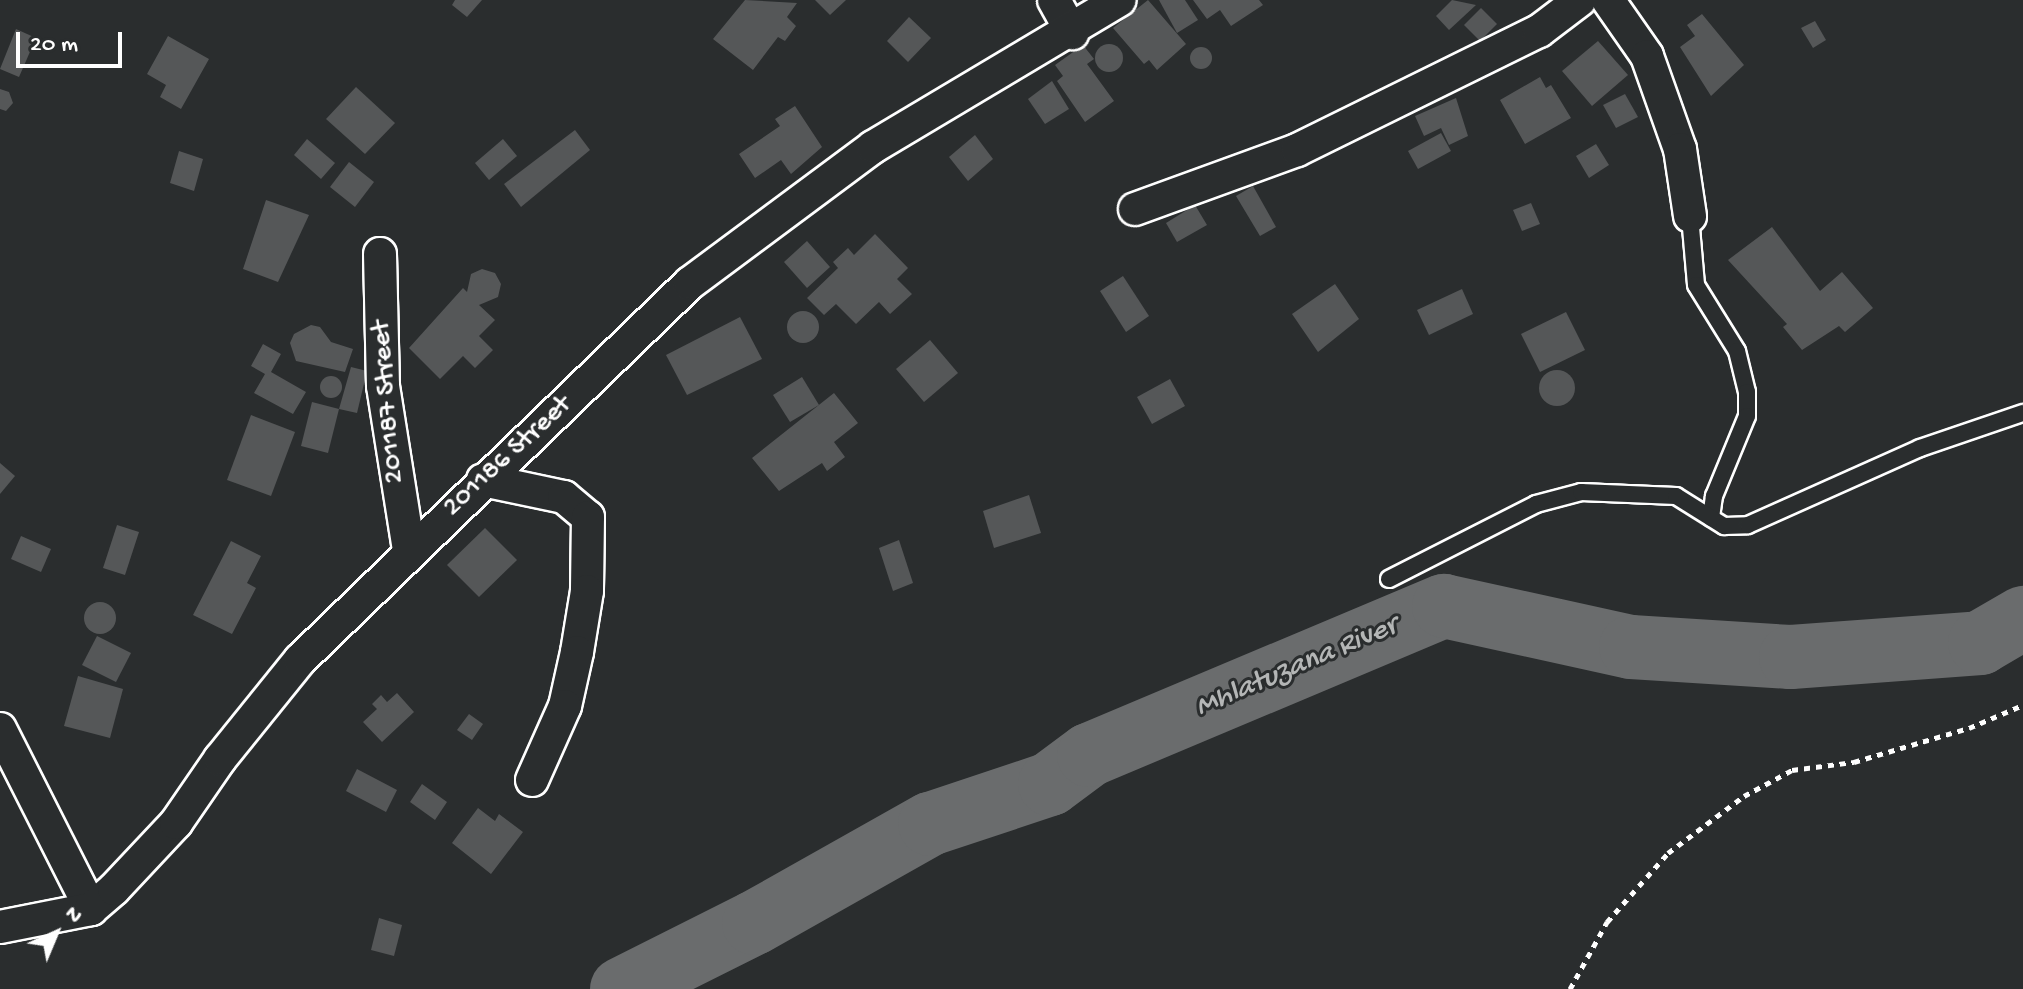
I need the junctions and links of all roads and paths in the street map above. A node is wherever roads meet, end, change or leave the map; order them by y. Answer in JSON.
{"nodes":[{"id":1,"x":1054,"y":0,"type":"edge"},
{"id":2,"x":1120,"y":0,"type":"edge"},
{"id":3,"x":1580,"y":0,"type":"edge"},
{"id":4,"x":1608,"y":0,"type":"edge"},
{"id":5,"x":1620,"y":0,"type":"edge"},
{"id":6,"x":1072,"y":33,"type":"junction"},
{"id":7,"x":1135,"y":209,"type":"dead end"},
{"id":8,"x":1690,"y":216,"type":"joint"},
{"id":9,"x":380,"y":254,"type":"dead end"},
{"id":10,"x":2023,"y":413,"type":"edge"},
{"id":11,"x":483,"y":480,"type":"junction"},
{"id":12,"x":1711,"y":518,"type":"junction"},
{"id":13,"x":409,"y":550,"type":"junction"},
{"id":14,"x":1389,"y":579,"type":"dead end"},
{"id":15,"x":2023,"y":705,"type":"edge"},
{"id":16,"x":0,"y":729,"type":"edge"},
{"id":17,"x":532,"y":780,"type":"dead end"},
{"id":18,"x":91,"y":909,"type":"junction"},
{"id":19,"x":0,"y":927,"type":"edge"},
{"id":20,"x":1570,"y":989,"type":"edge"}],
"edges":[{"from":1,"to":6,"type":"street"},
{"from":2,"to":6,"type":"street","name":"201186 Street"},
{"from":3,"to":7,"type":"street"},
{"from":4,"to":5,"type":"street"},
{"from":4,"to":8,"type":"street"},
{"from":6,"to":11,"type":"street","name":"201186 Street"},
{"from":8,"to":12,"type":"lane"},
{"from":9,"to":13,"type":"street","name":"201187 Street"},
{"from":10,"to":12,"type":"lane"},
{"from":11,"to":13,"type":"street","name":"201186 Street"},
{"from":11,"to":17,"type":"street"},
{"from":12,"to":14,"type":"lane"},
{"from":13,"to":18,"type":"street","name":"201186 Street"},
{"from":15,"to":20,"type":"path"},
{"from":16,"to":18,"type":"street"},
{"from":18,"to":19,"type":"street"}]}
